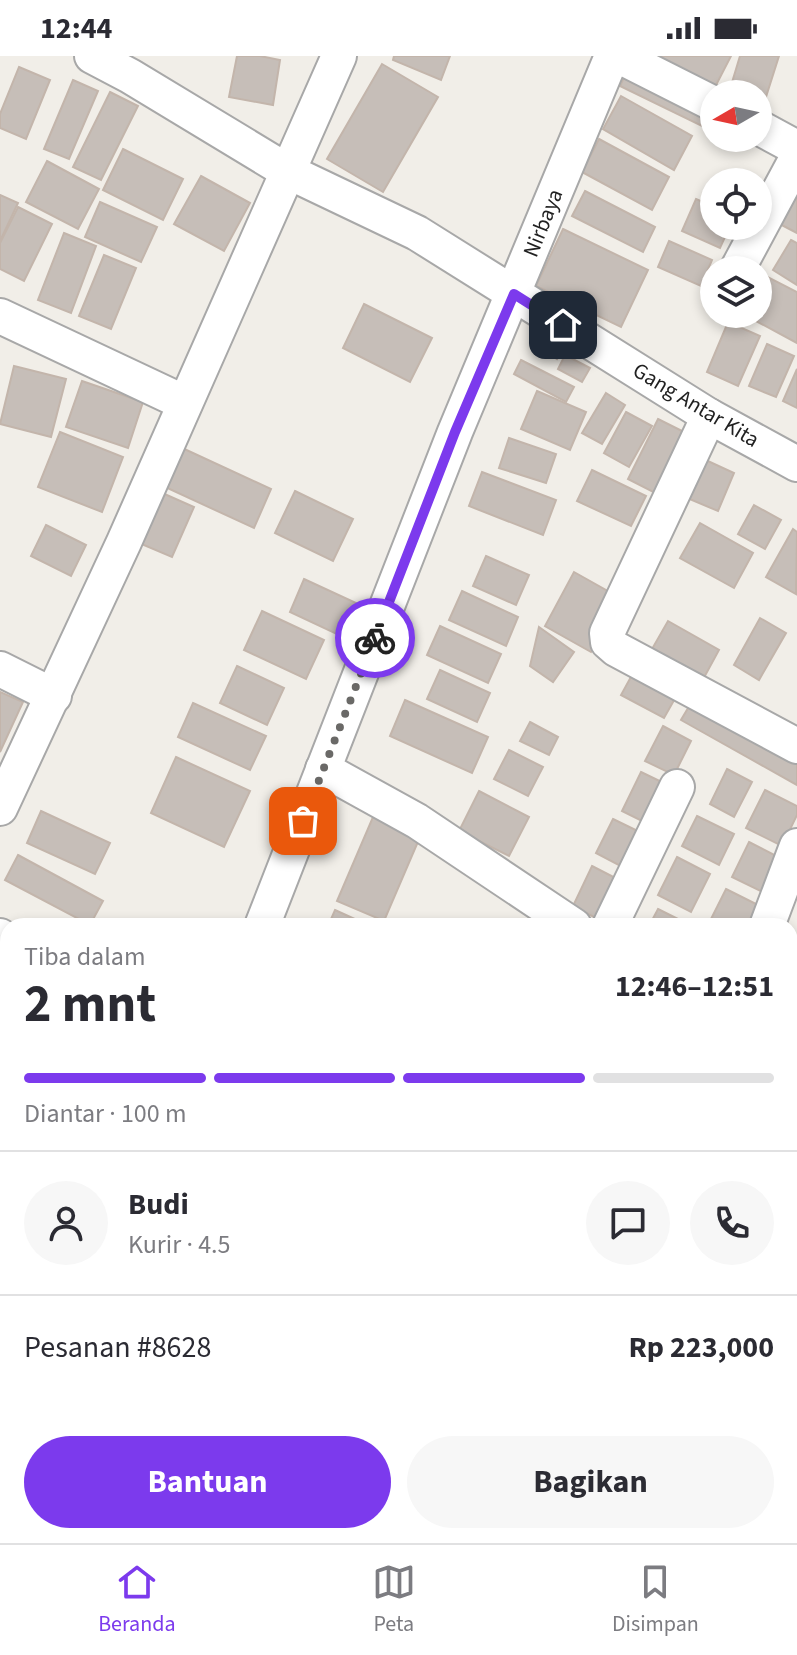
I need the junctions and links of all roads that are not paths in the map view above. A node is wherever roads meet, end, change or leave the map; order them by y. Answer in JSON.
{"nodes":[{"id":1,"x":92,"y":56,"type":"edge"},
{"id":2,"x":339,"y":56,"type":"edge"},
{"id":3,"x":612,"y":56,"type":"edge"},
{"id":4,"x":619,"y":56,"type":"edge"},
{"id":5,"x":135,"y":66,"type":"edge"},
{"id":6,"x":700,"y":97,"type":"edge"},
{"id":7,"x":772,"y":135,"type":"edge"},
{"id":8,"x":797,"y":148,"type":"edge"},
{"id":9,"x":797,"y":158,"type":"edge"},
{"id":10,"x":287,"y":171,"type":"junction"},
{"id":11,"x":744,"y":256,"type":"edge"},
{"id":12,"x":514,"y":294,"type":"junction"},
{"id":13,"x":0,"y":316,"type":"edge"},
{"id":14,"x":185,"y":403,"type":"junction"},
{"id":15,"x":709,"y":416,"type":"junction"},
{"id":16,"x":797,"y":464,"type":"edge"},
{"id":17,"x":0,"y":669,"type":"edge"},
{"id":18,"x":54,"y":696,"type":"junction"},
{"id":19,"x":797,"y":746,"type":"edge"},
{"id":20,"x":323,"y":769,"type":"junction"},
{"id":21,"x":677,"y":787,"type":"dead end"},
{"id":22,"x":0,"y":808,"type":"edge"},
{"id":23,"x":797,"y":846,"type":"edge"},
{"id":24,"x":265,"y":918,"type":"edge"},
{"id":25,"x":562,"y":918,"type":"edge"},
{"id":26,"x":614,"y":918,"type":"edge"},
{"id":27,"x":770,"y":918,"type":"edge"}],
"edges":[{"from":1,"to":5,"type":"street","name":"Gang Antar Kita"},
{"from":2,"to":10,"type":"street"},
{"from":3,"to":12,"type":"street","name":"Nirbaya"},
{"from":4,"to":6,"type":"street"},
{"from":5,"to":10,"type":"street","name":"Gang Antar Kita"},
{"from":7,"to":8,"type":"street"},
{"from":9,"to":11,"type":"street"},
{"from":10,"to":12,"type":"street","name":"Gang Antar Kita"},
{"from":10,"to":14,"type":"street"},
{"from":12,"to":15,"type":"street","name":"Gang Antar Kita"},
{"from":12,"to":20,"type":"street","name":"Nirbaya"},
{"from":13,"to":14,"type":"street"},
{"from":14,"to":18,"type":"street"},
{"from":15,"to":16,"type":"street","name":"Gang Antar Kita"},
{"from":15,"to":19,"type":"street"},
{"from":17,"to":18,"type":"street"},
{"from":18,"to":22,"type":"street"},
{"from":20,"to":24,"type":"street","name":"Nirbaya"},
{"from":20,"to":25,"type":"street"},
{"from":21,"to":26,"type":"street"},
{"from":23,"to":27,"type":"street"}]}
